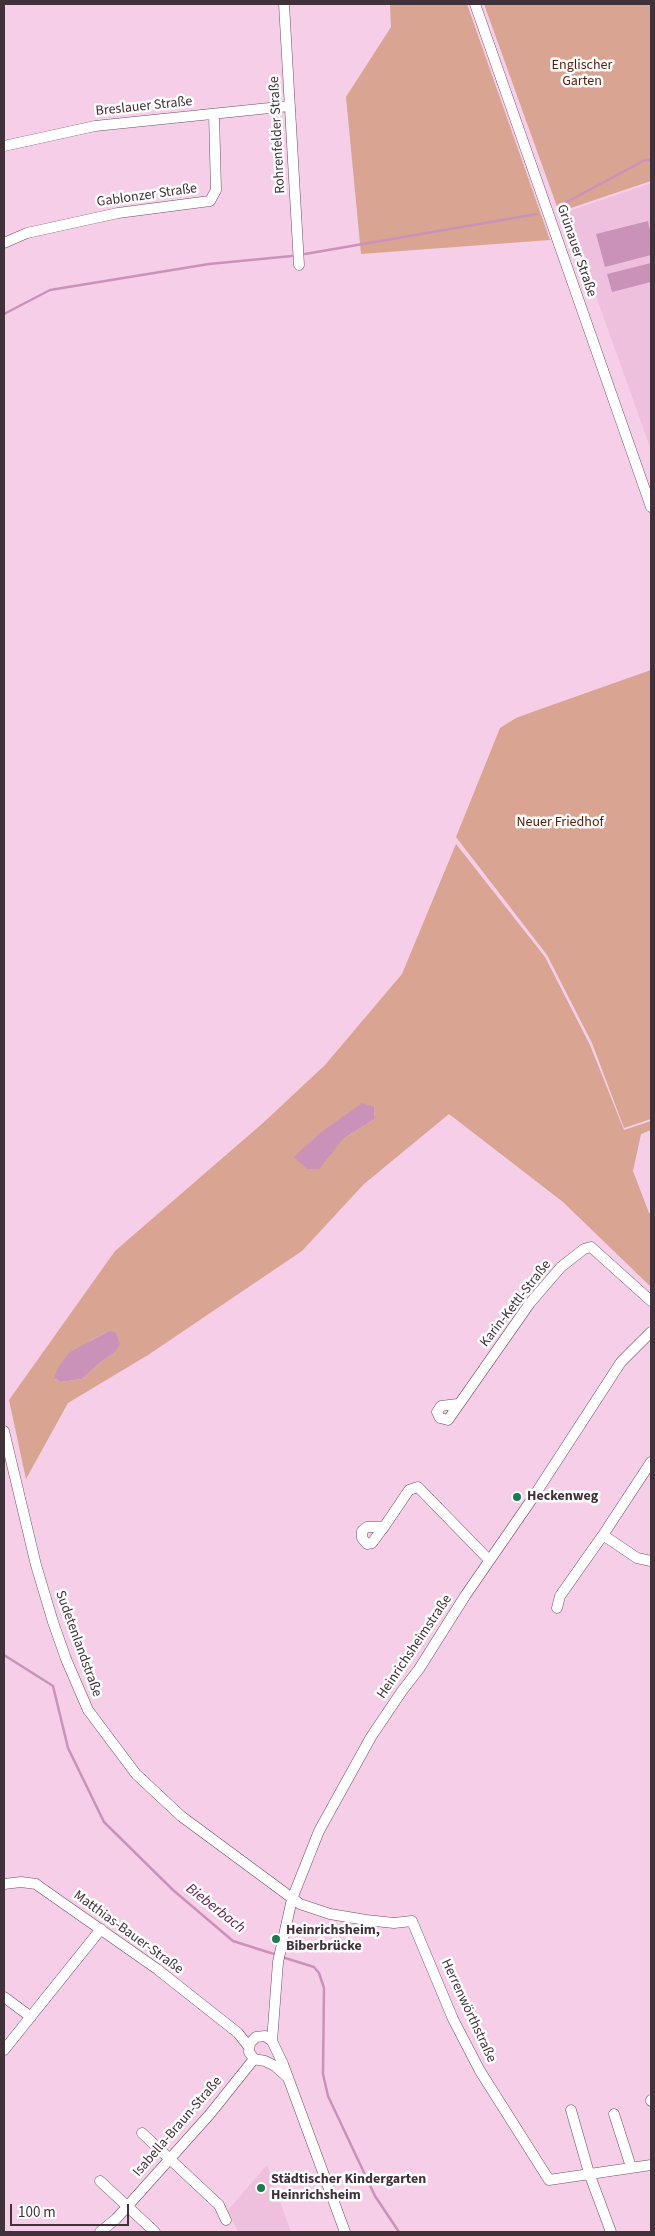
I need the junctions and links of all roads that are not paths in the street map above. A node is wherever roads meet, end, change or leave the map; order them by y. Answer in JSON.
{"nodes":[{"id":1,"x":284,"y":4,"type":"edge"},
{"id":2,"x":475,"y":4,"type":"edge"},
{"id":3,"x":290,"y":106,"type":"junction"},
{"id":4,"x":214,"y":114,"type":"junction"},
{"id":5,"x":4,"y":146,"type":"edge"},
{"id":6,"x":4,"y":243,"type":"edge"},
{"id":7,"x":299,"y":265,"type":"dead end"},
{"id":8,"x":651,"y":507,"type":"edge"},
{"id":9,"x":651,"y":1300,"type":"edge"},
{"id":10,"x":651,"y":1332,"type":"edge"},
{"id":11,"x":458,"y":1404,"type":"dead end"},
{"id":12,"x":4,"y":1431,"type":"edge"},
{"id":13,"x":651,"y":1462,"type":"edge"},
{"id":14,"x":384,"y":1527,"type":"dead end"},
{"id":15,"x":603,"y":1535,"type":"junction"},
{"id":16,"x":489,"y":1560,"type":"junction"},
{"id":17,"x":651,"y":1561,"type":"edge"},
{"id":18,"x":557,"y":1608,"type":"dead end"},
{"id":19,"x":4,"y":1884,"type":"edge"},
{"id":20,"x":292,"y":1899,"type":"junction"},
{"id":21,"x":101,"y":1928,"type":"junction"},
{"id":22,"x":4,"y":1997,"type":"edge"},
{"id":23,"x":273,"y":2012,"type":"junction"},
{"id":24,"x":31,"y":2017,"type":"junction"},
{"id":25,"x":229,"y":2026,"type":"junction"},
{"id":26,"x":259,"y":2036,"type":"junction"},
{"id":27,"x":273,"y":2045,"type":"junction"},
{"id":28,"x":249,"y":2047,"type":"junction"},
{"id":29,"x":4,"y":2050,"type":"edge"},
{"id":30,"x":254,"y":2059,"type":"junction"},
{"id":31,"x":265,"y":2061,"type":"junction"},
{"id":32,"x":288,"y":2079,"type":"junction"},
{"id":33,"x":571,"y":2110,"type":"dead end"},
{"id":34,"x":614,"y":2114,"type":"dead end"},
{"id":35,"x":142,"y":2133,"type":"dead end"},
{"id":36,"x":171,"y":2158,"type":"junction"},
{"id":37,"x":651,"y":2165,"type":"edge"},
{"id":38,"x":631,"y":2167,"type":"junction"},
{"id":39,"x":589,"y":2173,"type":"junction"},
{"id":40,"x":100,"y":2180,"type":"dead end"},
{"id":41,"x":128,"y":2206,"type":"junction"},
{"id":42,"x":226,"y":2220,"type":"dead end"},
{"id":43,"x":100,"y":2232,"type":"edge"},
{"id":44,"x":155,"y":2232,"type":"edge"},
{"id":45,"x":345,"y":2232,"type":"edge"},
{"id":46,"x":611,"y":2232,"type":"edge"}],
"edges":[{"from":1,"to":3,"type":"street","name":"Rohrenfelder Straße"},
{"from":2,"to":8,"type":"street","name":"Grünauer Straße"},
{"from":3,"to":4,"type":"street","name":"Breslauer Straße"},
{"from":3,"to":7,"type":"street","name":"Rohrenfelder Straße"},
{"from":4,"to":5,"type":"street","name":"Breslauer Straße"},
{"from":4,"to":6,"type":"street","name":"Gablonzer Straße"},
{"from":9,"to":11,"type":"street","name":"Karin-Kettl-Straße"},
{"from":10,"to":16,"type":"street","name":"Heinrichsheimstraße"},
{"from":12,"to":20,"type":"street","name":"Sudetenlandstraße"},
{"from":13,"to":15,"type":"street"},
{"from":14,"to":16,"type":"street"},
{"from":15,"to":17,"type":"street"},
{"from":15,"to":18,"type":"street"},
{"from":16,"to":20,"type":"street","name":"Heinrichsheimstraße"},
{"from":19,"to":21,"type":"street","name":"Matthias-Bauer-Straße"},
{"from":20,"to":23,"type":"street","name":"Heinrichsheimstraße"},
{"from":20,"to":39,"type":"street","name":"Herrenwörthstraße"},
{"from":21,"to":24,"type":"street"},
{"from":21,"to":25,"type":"street","name":"Matthias-Bauer-Straße"},
{"from":22,"to":24,"type":"street"},
{"from":23,"to":26,"type":"street","name":"Heinrichsheimstraße"},
{"from":23,"to":27,"type":"street","name":"Heinrichsheimstraße"},
{"from":24,"to":29,"type":"street"},
{"from":25,"to":26,"type":"street","name":"Matthias-Bauer-Straße"},
{"from":25,"to":28,"type":"street","name":"Matthias-Bauer-Straße"},
{"from":26,"to":27,"type":"street"},
{"from":26,"to":28,"type":"street","name":"Heinrichsheimstraße"},
{"from":27,"to":31,"type":"street"},
{"from":27,"to":32,"type":"street","name":"Heinrichsheimstraße"},
{"from":28,"to":30,"type":"street"},
{"from":30,"to":31,"type":"street","name":"Heinrichsheimstraße"},
{"from":30,"to":36,"type":"street","name":"Isabella-Braun-Straße"},
{"from":31,"to":32,"type":"street","name":"Heinrichsheimstraße"},
{"from":32,"to":45,"type":"street","name":"Heinrichsheimstraße"},
{"from":33,"to":39,"type":"street"},
{"from":34,"to":38,"type":"street"},
{"from":35,"to":36,"type":"street"},
{"from":36,"to":41,"type":"street","name":"Isabella-Braun-Straße"},
{"from":36,"to":42,"type":"street"},
{"from":37,"to":38,"type":"street","name":"Herrenwörthstraße"},
{"from":38,"to":39,"type":"street","name":"Herrenwörthstraße"},
{"from":39,"to":46,"type":"street"},
{"from":40,"to":41,"type":"street"},
{"from":41,"to":43,"type":"street","name":"Isabella-Braun-Straße"},
{"from":41,"to":44,"type":"street"}]}
